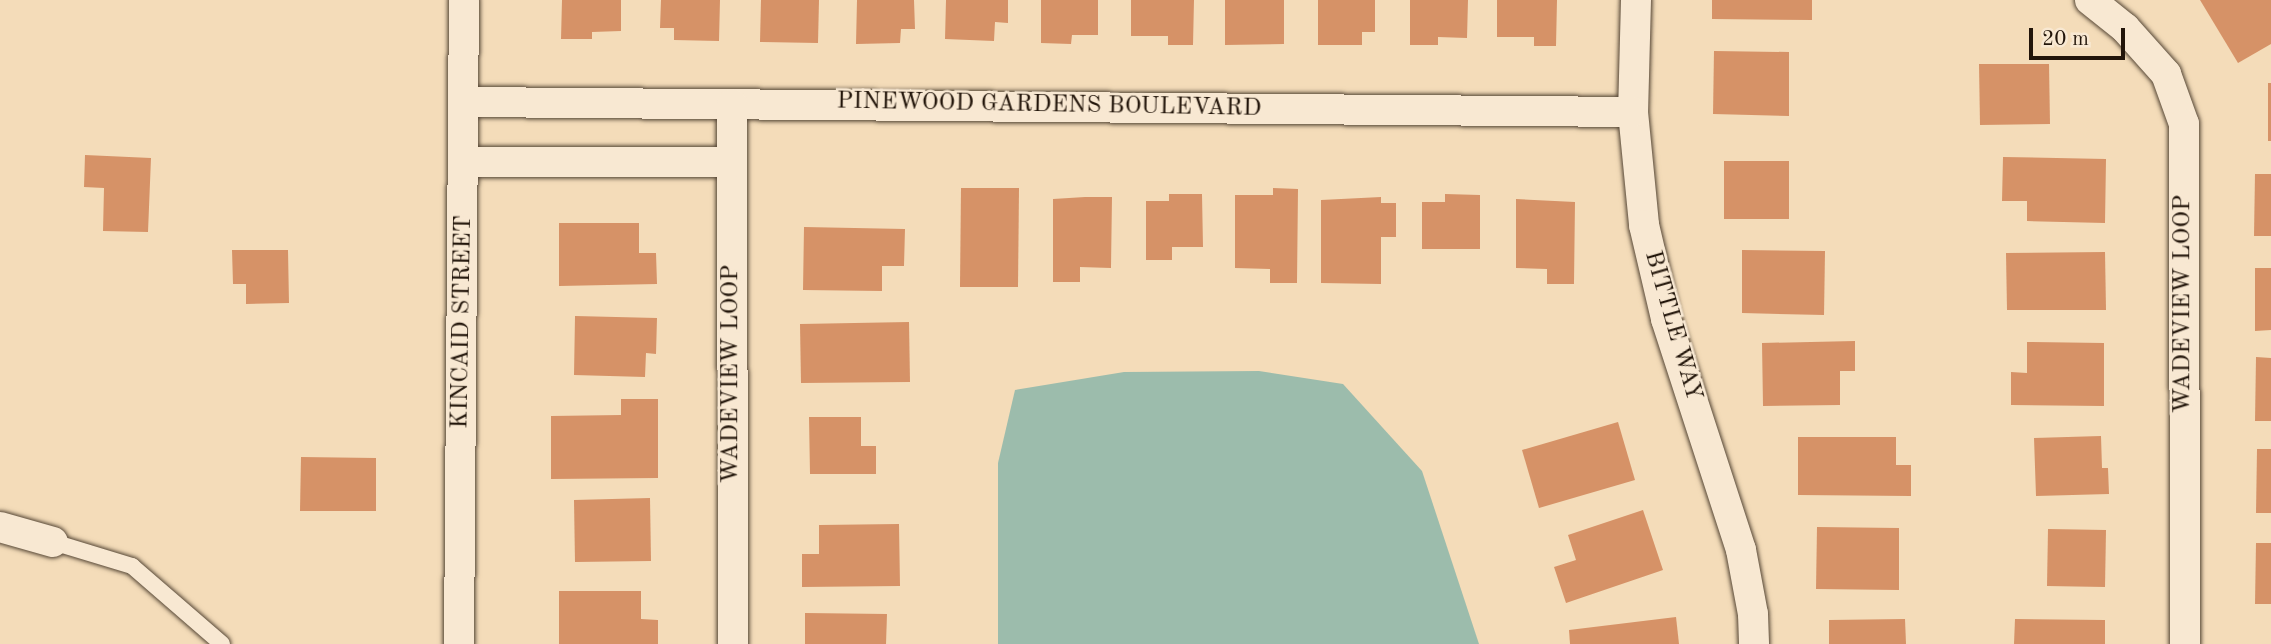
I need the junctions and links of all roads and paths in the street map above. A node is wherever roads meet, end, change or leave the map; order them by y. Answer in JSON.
{"nodes":[{"id":1,"x":464,"y":0,"type":"edge"},
{"id":2,"x":1636,"y":0,"type":"edge"},
{"id":3,"x":2090,"y":0,"type":"edge"},
{"id":4,"x":466,"y":102,"type":"junction"},
{"id":5,"x":732,"y":104,"type":"junction"},
{"id":6,"x":1633,"y":112,"type":"junction"},
{"id":7,"x":466,"y":162,"type":"junction"},
{"id":8,"x":732,"y":162,"type":"junction"},
{"id":9,"x":0,"y":527,"type":"edge"},
{"id":10,"x":53,"y":542,"type":"joint"},
{"id":11,"x":222,"y":644,"type":"edge"},
{"id":12,"x":459,"y":644,"type":"edge"},
{"id":13,"x":733,"y":644,"type":"edge"},
{"id":14,"x":1754,"y":644,"type":"edge"},
{"id":15,"x":2185,"y":644,"type":"edge"}],
"edges":[{"from":1,"to":4,"type":"street","name":"KINCAID STREET"},
{"from":2,"to":6,"type":"street","name":"BITTLE WAY"},
{"from":3,"to":15,"type":"street","name":"WADEVIEW LOOP"},
{"from":4,"to":5,"type":"street","name":"PINEWOOD GARDENS BOULEVARD"},
{"from":4,"to":7,"type":"street","name":"KINCAID STREET"},
{"from":5,"to":6,"type":"street","name":"PINEWOOD GARDENS BOULEVARD"},
{"from":5,"to":8,"type":"street","name":"WADEVIEW LOOP"},
{"from":6,"to":14,"type":"street","name":"BITTLE WAY"},
{"from":7,"to":8,"type":"street"},
{"from":7,"to":12,"type":"street","name":"KINCAID STREET"},
{"from":8,"to":13,"type":"street","name":"WADEVIEW LOOP"},
{"from":9,"to":10,"type":"street"},
{"from":10,"to":11,"type":"lane"}]}
